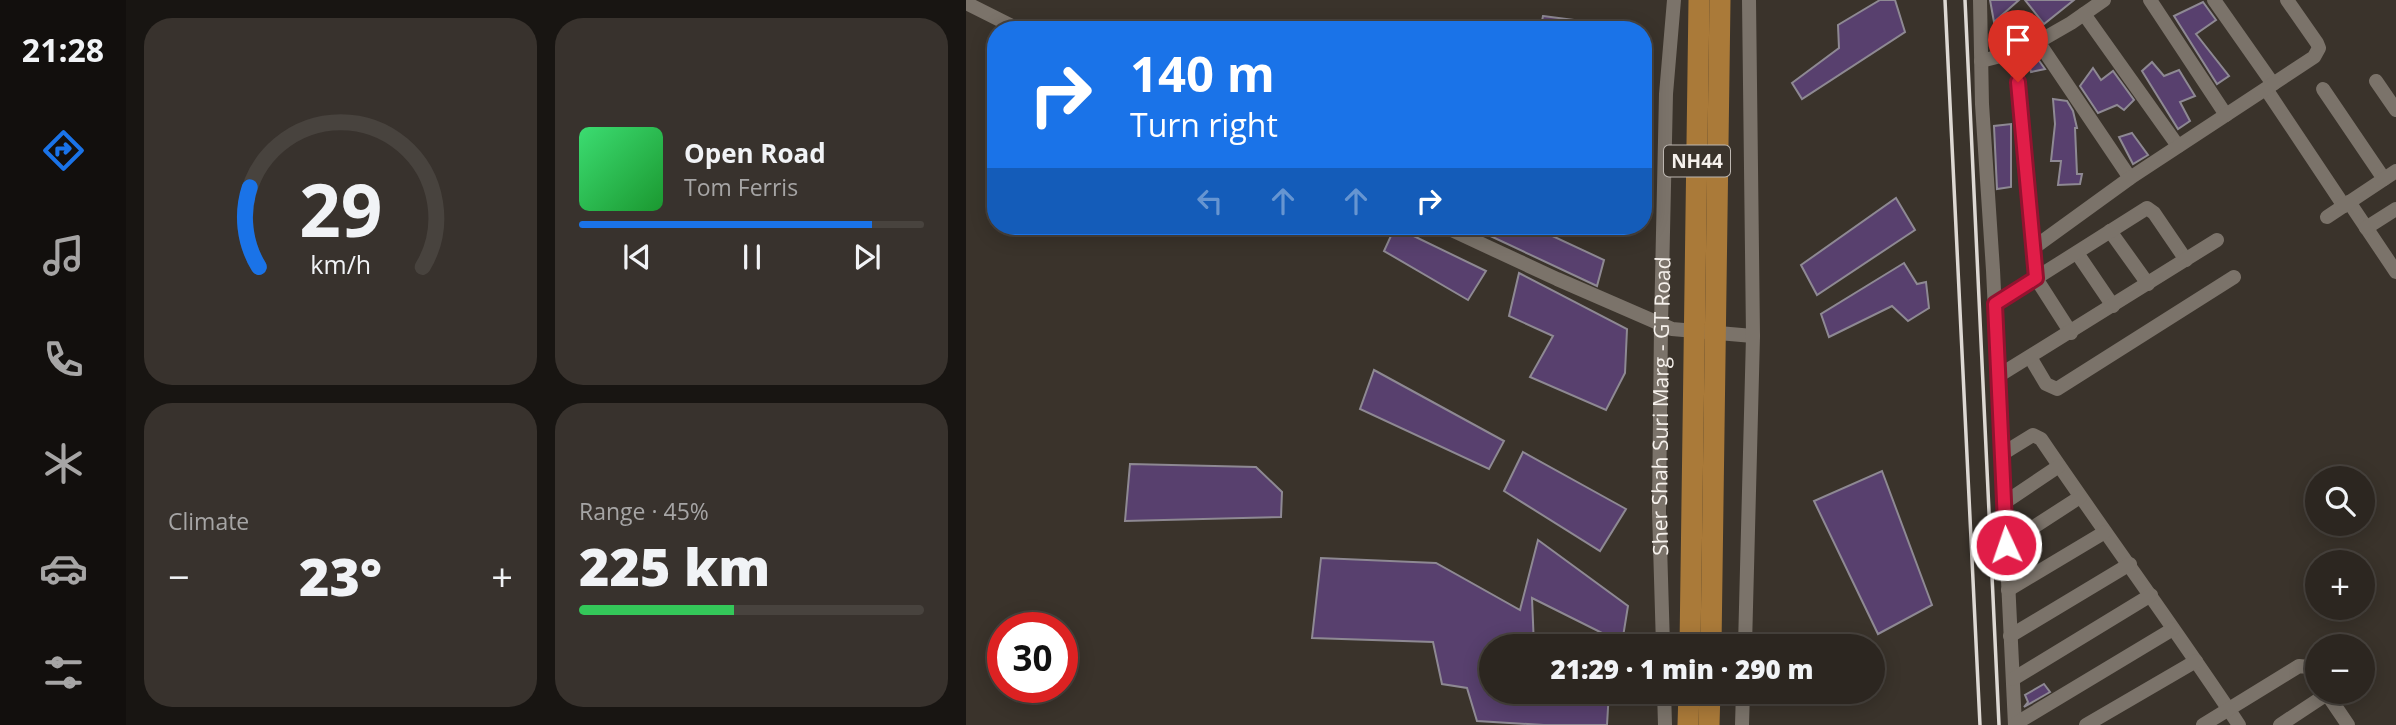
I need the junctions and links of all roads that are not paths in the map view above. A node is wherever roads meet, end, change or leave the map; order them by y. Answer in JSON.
{"nodes":[{"id":1,"x":1674,"y":0,"type":"edge"},
{"id":2,"x":1699,"y":0,"type":"edge"},
{"id":3,"x":1720,"y":0,"type":"edge"},
{"id":4,"x":1749,"y":0,"type":"edge"},
{"id":5,"x":1980,"y":0,"type":"edge"},
{"id":6,"x":2104,"y":0,"type":"edge"},
{"id":7,"x":2150,"y":0,"type":"edge"},
{"id":8,"x":2214,"y":0,"type":"edge"},
{"id":9,"x":2287,"y":0,"type":"edge"},
{"id":10,"x":966,"y":3,"type":"edge"},
{"id":11,"x":2084,"y":14,"type":"junction"},
{"id":12,"x":1002,"y":21,"type":"edge"},
{"id":13,"x":2039,"y":43,"type":"junction"},
{"id":14,"x":2016,"y":54,"type":"junction"},
{"id":15,"x":1981,"y":61,"type":"junction"},
{"id":16,"x":2376,"y":81,"type":"dead end"},
{"id":17,"x":2269,"y":86,"type":"junction"},
{"id":18,"x":2323,"y":89,"type":"dead end"},
{"id":19,"x":2396,"y":110,"type":"edge"},
{"id":20,"x":2225,"y":115,"type":"junction"},
{"id":21,"x":2178,"y":146,"type":"junction"},
{"id":22,"x":2390,"y":175,"type":"edge"},
{"id":23,"x":2130,"y":178,"type":"junction"},
{"id":24,"x":2347,"y":204,"type":"junction"},
{"id":25,"x":2396,"y":209,"type":"edge"},
{"id":26,"x":2327,"y":217,"type":"dead end"},
{"id":27,"x":2366,"y":228,"type":"junction"},
{"id":28,"x":2110,"y":231,"type":"junction"},
{"id":29,"x":1463,"y":235,"type":"edge"},
{"id":30,"x":2217,"y":240,"type":"dead end"},
{"id":31,"x":2032,"y":249,"type":"junction"},
{"id":32,"x":2077,"y":253,"type":"junction"},
{"id":33,"x":2186,"y":260,"type":"junction"},
{"id":34,"x":2395,"y":269,"type":"edge"},
{"id":35,"x":2234,"y":277,"type":"dead end"},
{"id":36,"x":2036,"y":278,"type":"junction"},
{"id":37,"x":2148,"y":284,"type":"junction"},
{"id":38,"x":1995,"y":304,"type":"junction"},
{"id":39,"x":2113,"y":306,"type":"junction"},
{"id":40,"x":1661,"y":325,"type":"junction"},
{"id":41,"x":1705,"y":332,"type":"junction"},
{"id":42,"x":2071,"y":332,"type":"junction"},
{"id":43,"x":1753,"y":336,"type":"junction"},
{"id":44,"x":2030,"y":357,"type":"junction"},
{"id":45,"x":1998,"y":376,"type":"junction"},
{"id":46,"x":2002,"y":454,"type":"junction"},
{"id":47,"x":2059,"y":466,"type":"junction"},
{"id":48,"x":2080,"y":498,"type":"junction"},
{"id":49,"x":2004,"y":503,"type":"junction"},
{"id":50,"x":2105,"y":532,"type":"junction"},
{"id":51,"x":2006,"y":545,"type":"junction"},
{"id":52,"x":2130,"y":564,"type":"junction"},
{"id":53,"x":2008,"y":590,"type":"junction"},
{"id":54,"x":2151,"y":595,"type":"junction"},
{"id":55,"x":2174,"y":629,"type":"junction"},
{"id":56,"x":1663,"y":634,"type":"edge"},
{"id":57,"x":1691,"y":634,"type":"edge"},
{"id":58,"x":1711,"y":634,"type":"edge"},
{"id":59,"x":1745,"y":634,"type":"edge"},
{"id":60,"x":2010,"y":636,"type":"junction"},
{"id":61,"x":2196,"y":661,"type":"junction"},
{"id":62,"x":2305,"y":667,"type":"edge"},
{"id":63,"x":2013,"y":679,"type":"junction"},
{"id":64,"x":1664,"y":704,"type":"edge"},
{"id":65,"x":1689,"y":704,"type":"edge"},
{"id":66,"x":1710,"y":704,"type":"edge"},
{"id":67,"x":1743,"y":704,"type":"edge"},
{"id":68,"x":2310,"y":704,"type":"edge"},
{"id":69,"x":2334,"y":704,"type":"edge"},
{"id":70,"x":2228,"y":709,"type":"junction"},
{"id":71,"x":2015,"y":724,"type":"edge"},
{"id":72,"x":1665,"y":725,"type":"edge"},
{"id":73,"x":1688,"y":725,"type":"edge"},
{"id":74,"x":1709,"y":725,"type":"edge"},
{"id":75,"x":1742,"y":725,"type":"edge"},
{"id":76,"x":2086,"y":725,"type":"edge"},
{"id":77,"x":2203,"y":725,"type":"edge"},
{"id":78,"x":2239,"y":725,"type":"edge"},
{"id":79,"x":2280,"y":725,"type":"edge"},
{"id":80,"x":2348,"y":725,"type":"edge"}],
"edges":[{"from":1,"to":40,"type":"street","name":"Sher Shah Suri Marg - GT Road"},
{"from":2,"to":41,"type":"highway","name":"Sher Shah Suri Marg - GT Road","number":"NH44"},
{"from":3,"to":41,"type":"highway","name":"Sher Shah Suri Marg - GT Road","number":"NH44"},
{"from":4,"to":43,"type":"street"},
{"from":5,"to":15,"type":"street"},
{"from":6,"to":11,"type":"street"},
{"from":7,"to":20,"type":"street"},
{"from":8,"to":17,"type":"street"},
{"from":9,"to":17,"type":"street"},
{"from":10,"to":12,"type":"street"},
{"from":11,"to":13,"type":"street"},
{"from":11,"to":21,"type":"street"},
{"from":13,"to":14,"type":"street"},
{"from":13,"to":23,"type":"street"},
{"from":14,"to":15,"type":"street"},
{"from":14,"to":31,"type":"street"},
{"from":15,"to":38,"type":"street"},
{"from":16,"to":19,"type":"street"},
{"from":17,"to":20,"type":"street"},
{"from":17,"to":24,"type":"street"},
{"from":18,"to":22,"type":"street"},
{"from":20,"to":21,"type":"street"},
{"from":21,"to":23,"type":"street"},
{"from":22,"to":24,"type":"street"},
{"from":23,"to":31,"type":"street"},
{"from":24,"to":26,"type":"street"},
{"from":24,"to":27,"type":"street"},
{"from":25,"to":27,"type":"street"},
{"from":27,"to":34,"type":"street"},
{"from":28,"to":32,"type":"street"},
{"from":28,"to":33,"type":"street"},
{"from":28,"to":37,"type":"street"},
{"from":29,"to":40,"type":"street"},
{"from":30,"to":33,"type":"street"},
{"from":31,"to":36,"type":"street"},
{"from":32,"to":36,"type":"street"},
{"from":32,"to":39,"type":"street"},
{"from":33,"to":37,"type":"street"},
{"from":35,"to":44,"type":"street"},
{"from":36,"to":38,"type":"street"},
{"from":36,"to":42,"type":"street"},
{"from":37,"to":39,"type":"street"},
{"from":38,"to":45,"type":"street"},
{"from":39,"to":42,"type":"street"},
{"from":40,"to":43,"type":"street"},
{"from":40,"to":56,"type":"street","name":"Sher Shah Suri Marg - GT Road"},
{"from":41,"to":57,"type":"highway","name":"Sher Shah Suri Marg - GT Road","number":"NH44"},
{"from":41,"to":58,"type":"highway","name":"Sher Shah Suri Marg - GT Road","number":"NH44"},
{"from":42,"to":44,"type":"street"},
{"from":43,"to":59,"type":"street"},
{"from":44,"to":45,"type":"street"},
{"from":45,"to":46,"type":"street"},
{"from":46,"to":47,"type":"street"},
{"from":46,"to":49,"type":"street"},
{"from":47,"to":48,"type":"street"},
{"from":47,"to":49,"type":"street"},
{"from":48,"to":50,"type":"street"},
{"from":48,"to":51,"type":"street"},
{"from":49,"to":51,"type":"street"},
{"from":50,"to":52,"type":"street"},
{"from":50,"to":53,"type":"street"},
{"from":51,"to":53,"type":"street"},
{"from":52,"to":54,"type":"street"},
{"from":52,"to":60,"type":"street"},
{"from":53,"to":60,"type":"street"},
{"from":54,"to":55,"type":"street"},
{"from":54,"to":63,"type":"street"},
{"from":55,"to":61,"type":"street"},
{"from":55,"to":71,"type":"street"},
{"from":60,"to":63,"type":"street"},
{"from":61,"to":70,"type":"street"},
{"from":61,"to":76,"type":"street"},
{"from":62,"to":70,"type":"street"},
{"from":63,"to":71,"type":"street"},
{"from":64,"to":72,"type":"street"},
{"from":65,"to":73,"type":"highway"},
{"from":66,"to":74,"type":"highway"},
{"from":67,"to":75,"type":"street"},
{"from":68,"to":79,"type":"street"},
{"from":69,"to":80,"type":"street"},
{"from":70,"to":77,"type":"street"},
{"from":70,"to":78,"type":"street"}]}
